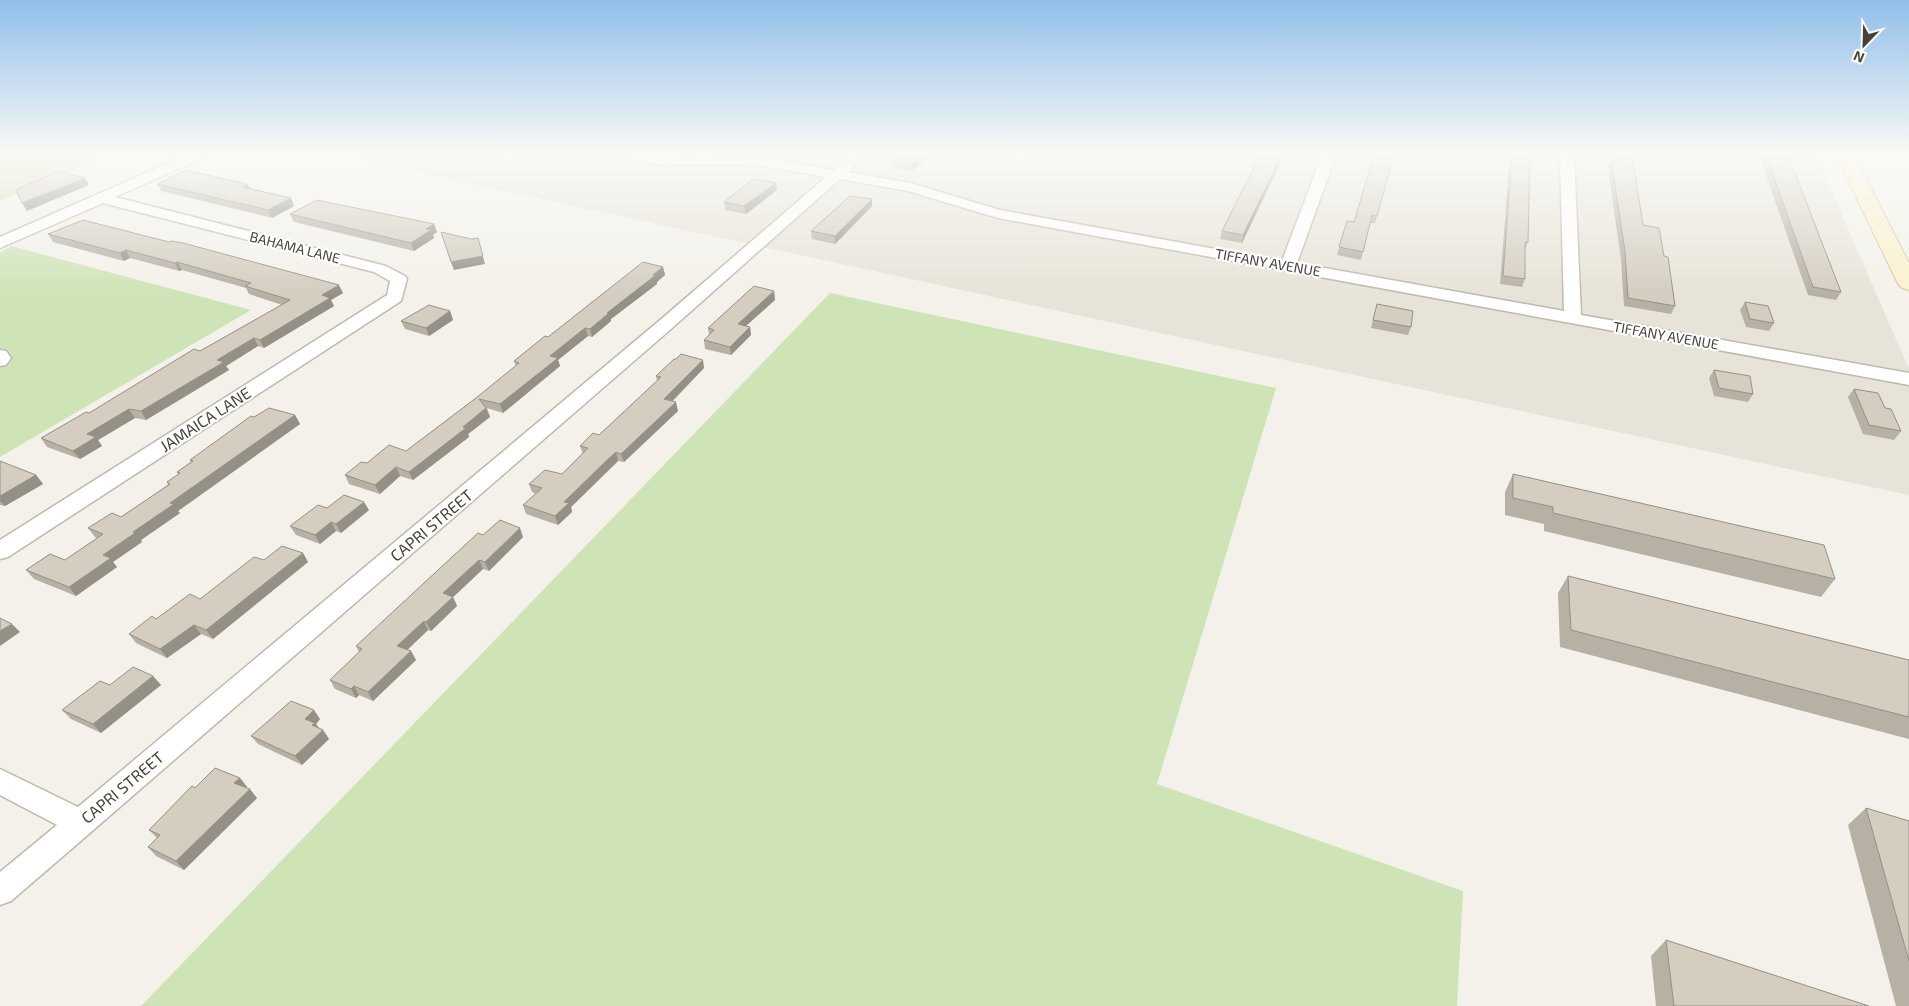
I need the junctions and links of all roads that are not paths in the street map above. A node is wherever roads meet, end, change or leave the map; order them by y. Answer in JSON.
{"nodes":[{"id":1,"x":92,"y":202,"type":"edge"},
{"id":2,"x":117,"y":202,"type":"edge"},
{"id":3,"x":805,"y":202,"type":"edge"},
{"id":4,"x":959,"y":202,"type":"edge"},
{"id":5,"x":1312,"y":202,"type":"edge"},
{"id":6,"x":1569,"y":202,"type":"edge"},
{"id":7,"x":1868,"y":202,"type":"edge"},
{"id":8,"x":0,"y":243,"type":"edge"},
{"id":9,"x":1288,"y":265,"type":"junction"},
{"id":10,"x":399,"y":279,"type":"joint"},
{"id":11,"x":1909,"y":284,"type":"edge"},
{"id":12,"x":1573,"y":318,"type":"junction"},
{"id":13,"x":0,"y":355,"type":"edge"},
{"id":14,"x":0,"y":361,"type":"edge"},
{"id":15,"x":1909,"y":379,"type":"edge"},
{"id":16,"x":0,"y":551,"type":"edge"},
{"id":17,"x":0,"y":781,"type":"edge"},
{"id":18,"x":81,"y":823,"type":"junction"},
{"id":19,"x":0,"y":891,"type":"edge"}],
"edges":[{"from":1,"to":8,"type":"street"},
{"from":2,"to":10,"type":"street","name":"BAHAMA LANE"},
{"from":3,"to":18,"type":"street","name":"CAPRI STREET"},
{"from":4,"to":9,"type":"street","name":"TIFFANY AVENUE"},
{"from":5,"to":9,"type":"street"},
{"from":6,"to":12,"type":"street"},
{"from":7,"to":11,"type":"main road"},
{"from":9,"to":12,"type":"street","name":"TIFFANY AVENUE"},
{"from":10,"to":16,"type":"street","name":"JAMAICA LANE"},
{"from":12,"to":15,"type":"street","name":"TIFFANY AVENUE"},
{"from":13,"to":14,"type":"street"},
{"from":17,"to":18,"type":"street"},
{"from":18,"to":19,"type":"street","name":"CAPRI STREET"}]}
